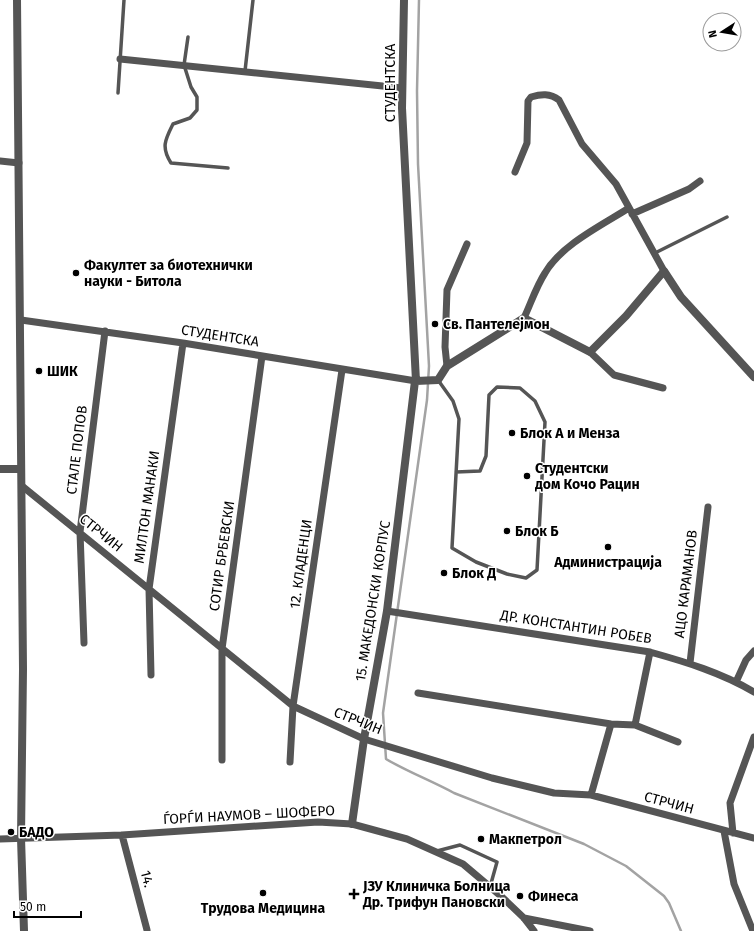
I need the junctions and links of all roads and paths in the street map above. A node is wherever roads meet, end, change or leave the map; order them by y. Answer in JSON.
{"nodes":[{"id":1,"x":17,"y":0,"type":"edge"},
{"id":2,"x":124,"y":0,"type":"edge"},
{"id":3,"x":253,"y":0,"type":"edge"},
{"id":4,"x":404,"y":0,"type":"edge"},
{"id":5,"x":188,"y":37,"type":"dead end"},
{"id":6,"x":120,"y":59,"type":"junction"},
{"id":7,"x":184,"y":65,"type":"junction"},
{"id":8,"x":245,"y":72,"type":"junction"},
{"id":9,"x":402,"y":88,"type":"junction"},
{"id":10,"x":118,"y":93,"type":"dead end"},
{"id":11,"x":0,"y":160,"type":"edge"},
{"id":12,"x":19,"y":163,"type":"junction"},
{"id":13,"x":228,"y":168,"type":"dead end"},
{"id":14,"x":515,"y":172,"type":"dead end"},
{"id":15,"x":700,"y":181,"type":"dead end"},
{"id":16,"x":631,"y":211,"type":"junction"},
{"id":17,"x":726,"y":218,"type":"dead end"},
{"id":18,"x":467,"y":244,"type":"dead end"},
{"id":19,"x":655,"y":253,"type":"junction"},
{"id":20,"x":664,"y":271,"type":"junction"},
{"id":21,"x":524,"y":318,"type":"junction"},
{"id":22,"x":20,"y":320,"type":"junction"},
{"id":23,"x":105,"y":331,"type":"junction"},
{"id":24,"x":183,"y":343,"type":"junction"},
{"id":25,"x":590,"y":352,"type":"junction"},
{"id":26,"x":262,"y":356,"type":"junction"},
{"id":27,"x":447,"y":366,"type":"junction"},
{"id":28,"x":342,"y":370,"type":"junction"},
{"id":29,"x":754,"y":377,"type":"edge"},
{"id":30,"x":438,"y":380,"type":"junction"},
{"id":31,"x":416,"y":381,"type":"junction"},
{"id":32,"x":663,"y":388,"type":"dead end"},
{"id":33,"x":0,"y":469,"type":"edge"},
{"id":34,"x":21,"y":469,"type":"junction"},
{"id":35,"x":456,"y":472,"type":"junction"},
{"id":36,"x":22,"y":486,"type":"junction"},
{"id":37,"x":708,"y":507,"type":"dead end"},
{"id":38,"x":80,"y":532,"type":"junction"},
{"id":39,"x":148,"y":589,"type":"junction"},
{"id":40,"x":387,"y":611,"type":"junction"},
{"id":41,"x":84,"y":643,"type":"dead end"},
{"id":42,"x":222,"y":649,"type":"junction"},
{"id":43,"x":754,"y":651,"type":"edge"},
{"id":44,"x":650,"y":652,"type":"junction"},
{"id":45,"x":690,"y":663,"type":"junction"},
{"id":46,"x":151,"y":675,"type":"dead end"},
{"id":47,"x":736,"y":682,"type":"junction"},
{"id":48,"x":754,"y":692,"type":"edge"},
{"id":49,"x":418,"y":693,"type":"dead end"},
{"id":50,"x":293,"y":706,"type":"junction"},
{"id":51,"x":611,"y":724,"type":"junction"},
{"id":52,"x":634,"y":725,"type":"junction"},
{"id":53,"x":754,"y":737,"type":"edge"},
{"id":54,"x":364,"y":739,"type":"junction"},
{"id":55,"x":678,"y":742,"type":"dead end"},
{"id":56,"x":222,"y":760,"type":"dead end"},
{"id":57,"x":290,"y":762,"type":"dead end"},
{"id":58,"x":591,"y":795,"type":"junction"},
{"id":59,"x":352,"y":824,"type":"junction"},
{"id":60,"x":724,"y":831,"type":"junction"},
{"id":61,"x":733,"y":833,"type":"junction"},
{"id":62,"x":122,"y":835,"type":"junction"},
{"id":63,"x":0,"y":838,"type":"edge"},
{"id":64,"x":21,"y":838,"type":"junction"},
{"id":65,"x":754,"y":838,"type":"edge"},
{"id":66,"x":434,"y":852,"type":"junction"},
{"id":67,"x":490,"y":887,"type":"junction"},
{"id":68,"x":524,"y":918,"type":"junction"},
{"id":69,"x":530,"y":929,"type":"edge"},
{"id":70,"x":147,"y":930,"type":"dead end"},
{"id":71,"x":24,"y":931,"type":"edge"},
{"id":72,"x":590,"y":931,"type":"edge"},
{"id":73,"x":753,"y":931,"type":"edge"}],
"edges":[{"from":1,"to":12,"type":"street"},
{"from":2,"to":6,"type":"lane"},
{"from":3,"to":8,"type":"lane"},
{"from":4,"to":9,"type":"street","name":"СТУДЕНТСКА"},
{"from":5,"to":7,"type":"lane"},
{"from":6,"to":7,"type":"street"},
{"from":6,"to":10,"type":"lane"},
{"from":7,"to":8,"type":"street"},
{"from":7,"to":13,"type":"lane"},
{"from":8,"to":9,"type":"street"},
{"from":9,"to":31,"type":"street","name":"СТУДЕНТСКА"},
{"from":11,"to":12,"type":"street"},
{"from":12,"to":22,"type":"street"},
{"from":14,"to":16,"type":"street"},
{"from":15,"to":16,"type":"street"},
{"from":16,"to":19,"type":"street"},
{"from":16,"to":21,"type":"street"},
{"from":17,"to":19,"type":"lane"},
{"from":18,"to":27,"type":"street"},
{"from":19,"to":20,"type":"street"},
{"from":20,"to":25,"type":"street"},
{"from":20,"to":29,"type":"street"},
{"from":21,"to":25,"type":"street"},
{"from":21,"to":27,"type":"street"},
{"from":22,"to":23,"type":"street","name":"СТУДЕНТСКА"},
{"from":22,"to":34,"type":"street"},
{"from":23,"to":24,"type":"street","name":"СТУДЕНТСКА"},
{"from":23,"to":38,"type":"street","name":"СТАЛЕ ПОПОВ"},
{"from":24,"to":26,"type":"street","name":"СТУДЕНТСКА"},
{"from":24,"to":39,"type":"street","name":"МИЛТОН МАНАКИ"},
{"from":25,"to":32,"type":"street"},
{"from":26,"to":28,"type":"street","name":"СТУДЕНТСКА"},
{"from":26,"to":42,"type":"street","name":"СОТИР БРБЕВСКИ"},
{"from":27,"to":30,"type":"street"},
{"from":28,"to":31,"type":"street","name":"СТУДЕНТСКА"},
{"from":28,"to":50,"type":"street","name":"12. КЛАДЕНЦИ"},
{"from":30,"to":31,"type":"street"},
{"from":30,"to":35,"type":"lane"},
{"from":31,"to":40,"type":"street","name":"15. МАКЕДОНСКИ КОРПУС"},
{"from":33,"to":34,"type":"street"},
{"from":34,"to":36,"type":"street"},
{"from":35,"to":35,"type":"lane"},
{"from":36,"to":38,"type":"street","name":"СТРЧИН"},
{"from":36,"to":64,"type":"street"},
{"from":37,"to":45,"type":"street","name":"АЦО КАРАМАНОВ"},
{"from":38,"to":39,"type":"street","name":"СТРЧИН"},
{"from":38,"to":41,"type":"street","name":"СТАЛЕ ПОПОВ"},
{"from":39,"to":42,"type":"street","name":"СТРЧИН"},
{"from":39,"to":46,"type":"street","name":"МИЛТОН МАНАКИ"},
{"from":40,"to":44,"type":"street","name":"ДР. КОНСТАНТИН РОБЕВ"},
{"from":40,"to":54,"type":"street","name":"15. МАКЕДОНСКИ КОРПУС"},
{"from":42,"to":50,"type":"street","name":"СТРЧИН"},
{"from":42,"to":56,"type":"street","name":"СОТИР БРБЕВСКИ"},
{"from":43,"to":47,"type":"street"},
{"from":44,"to":45,"type":"street","name":"ДР. КОНСТАНТИН РОБЕВ"},
{"from":44,"to":52,"type":"street"},
{"from":45,"to":47,"type":"street","name":"ДР. КОНСТАНТИН РОБЕВ"},
{"from":47,"to":48,"type":"street","name":"ДР. КОНСТАНТИН РОБЕВ"},
{"from":49,"to":51,"type":"street"},
{"from":50,"to":54,"type":"street","name":"СТРЧИН"},
{"from":50,"to":57,"type":"street","name":"12. КЛАДЕНЦИ"},
{"from":51,"to":52,"type":"street"},
{"from":51,"to":58,"type":"street"},
{"from":52,"to":55,"type":"street"},
{"from":53,"to":61,"type":"street"},
{"from":54,"to":58,"type":"street","name":"СТРЧИН"},
{"from":54,"to":59,"type":"street","name":"15. МАКЕДОНСКИ КОРПУС"},
{"from":58,"to":60,"type":"street","name":"СТРЧИН"},
{"from":59,"to":62,"type":"street","name":"ЃОРЃИ НАУМОВ – ШОФЕРО"},
{"from":59,"to":66,"type":"street","name":"ЃОРЃИ НАУМОВ – ШОФЕРО"},
{"from":60,"to":61,"type":"street","name":"СТРЧИН"},
{"from":60,"to":73,"type":"street"},
{"from":61,"to":65,"type":"street","name":"СТРЧИН"},
{"from":62,"to":64,"type":"street","name":"ЃОРЃИ НАУМОВ – ШОФЕРО"},
{"from":62,"to":70,"type":"street","name":"14."},
{"from":63,"to":64,"type":"street"},
{"from":64,"to":71,"type":"street"},
{"from":66,"to":67,"type":"street","name":"ЃОРЃИ НАУМОВ – ШОФЕРО"},
{"from":66,"to":67,"type":"lane"},
{"from":67,"to":68,"type":"street","name":"ЃОРЃИ НАУМОВ – ШОФЕРО"},
{"from":68,"to":69,"type":"street","name":"ЃОРЃИ НАУМОВ – ШОФЕРО"},
{"from":68,"to":72,"type":"street"}]}
